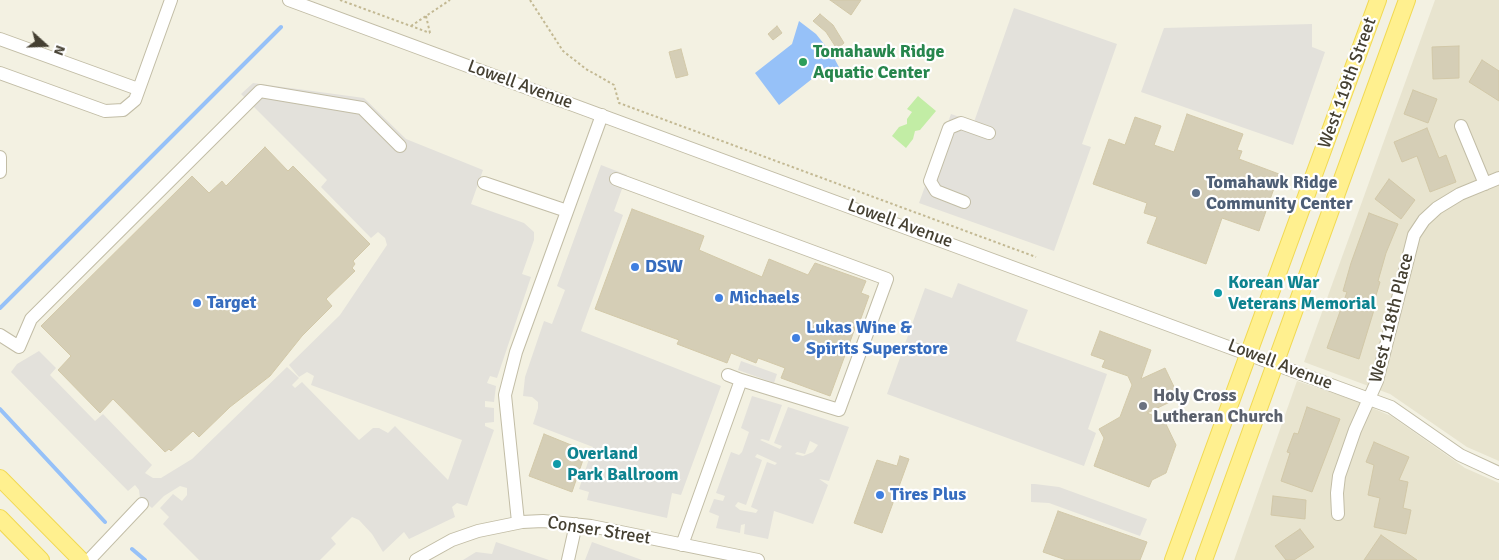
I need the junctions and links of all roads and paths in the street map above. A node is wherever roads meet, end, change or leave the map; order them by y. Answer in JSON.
{"nodes":[{"id":1,"x":171,"y":0,"type":"edge"},
{"id":2,"x":290,"y":0,"type":"edge"},
{"id":3,"x":340,"y":0,"type":"edge"},
{"id":4,"x":450,"y":0,"type":"edge"},
{"id":5,"x":530,"y":0,"type":"edge"},
{"id":6,"x":1378,"y":0,"type":"edge"},
{"id":7,"x":1407,"y":0,"type":"edge"},
{"id":8,"x":426,"y":16,"type":"junction"},
{"id":9,"x":411,"y":26,"type":"junction"},
{"id":10,"x":0,"y":39,"type":"edge"},
{"id":11,"x":0,"y":73,"type":"edge"},
{"id":12,"x":138,"y":89,"type":"junction"},
{"id":13,"x":602,"y":115,"type":"junction"},
{"id":14,"x":1461,"y":126,"type":"dead end"},
{"id":15,"x":989,"y":133,"type":"dead end"},
{"id":16,"x":400,"y":146,"type":"dead end"},
{"id":17,"x":0,"y":157,"type":"edge"},
{"id":18,"x":0,"y":172,"type":"edge"},
{"id":19,"x":1499,"y":178,"type":"edge"},
{"id":20,"x":616,"y":179,"type":"dead end"},
{"id":21,"x":484,"y":183,"type":"dead end"},
{"id":22,"x":1485,"y":184,"type":"junction"},
{"id":23,"x":964,"y":202,"type":"dead end"},
{"id":24,"x":567,"y":212,"type":"junction"},
{"id":25,"x":1036,"y":257,"type":"dead end"},
{"id":26,"x":0,"y":335,"type":"edge"},
{"id":27,"x":1250,"y":353,"type":"junction"},
{"id":28,"x":1275,"y":363,"type":"junction"},
{"id":29,"x":728,"y":375,"type":"dead end"},
{"id":30,"x":741,"y":380,"type":"junction"},
{"id":31,"x":1369,"y":398,"type":"junction"},
{"id":32,"x":1499,"y":472,"type":"edge"},
{"id":33,"x":0,"y":478,"type":"edge"},
{"id":34,"x":142,"y":504,"type":"dead end"},
{"id":35,"x":1338,"y":514,"type":"dead end"},
{"id":36,"x":0,"y":518,"type":"edge"},
{"id":37,"x":518,"y":522,"type":"junction"},
{"id":38,"x":576,"y":524,"type":"junction"},
{"id":39,"x":682,"y":545,"type":"junction"},
{"id":40,"x":751,"y":559,"type":"edge"},
{"id":41,"x":41,"y":560,"type":"edge"},
{"id":42,"x":81,"y":560,"type":"edge"},
{"id":43,"x":89,"y":560,"type":"edge"},
{"id":44,"x":416,"y":560,"type":"edge"},
{"id":45,"x":568,"y":560,"type":"edge"},
{"id":46,"x":1173,"y":560,"type":"edge"},
{"id":47,"x":1204,"y":560,"type":"edge"}],
"edges":[{"from":1,"to":12,"type":"street"},
{"from":2,"to":13,"type":"street","name":"Lowell Avenue"},
{"from":3,"to":9,"type":"path"},
{"from":4,"to":8,"type":"path"},
{"from":5,"to":25,"type":"path"},
{"from":6,"to":27,"type":"main road","name":"West 119th Street"},
{"from":7,"to":28,"type":"main road","name":"West 119th Street"},
{"from":8,"to":9,"type":"path"},
{"from":8,"to":9,"type":"path"},
{"from":10,"to":12,"type":"street"},
{"from":11,"to":12,"type":"street"},
{"from":13,"to":24,"type":"street"},
{"from":13,"to":27,"type":"street","name":"Lowell Avenue"},
{"from":14,"to":22,"type":"street"},
{"from":15,"to":23,"type":"street"},
{"from":16,"to":26,"type":"street"},
{"from":17,"to":18,"type":"street"},
{"from":19,"to":22,"type":"street","name":"West 118th Place"},
{"from":20,"to":30,"type":"street"},
{"from":21,"to":24,"type":"street"},
{"from":22,"to":31,"type":"street","name":"West 118th Place"},
{"from":24,"to":37,"type":"street"},
{"from":27,"to":28,"type":"street","name":"Lowell Avenue"},
{"from":27,"to":46,"type":"main road","name":"West 119th Street"},
{"from":28,"to":31,"type":"street","name":"Lowell Avenue"},
{"from":28,"to":47,"type":"main road","name":"West 119th Street"},
{"from":29,"to":30,"type":"street"},
{"from":30,"to":39,"type":"street"},
{"from":31,"to":32,"type":"street","name":"Lowell Avenue"},
{"from":31,"to":35,"type":"street","name":"West 118th Place"},
{"from":33,"to":42,"type":"main road"},
{"from":34,"to":43,"type":"street"},
{"from":36,"to":41,"type":"main road"},
{"from":37,"to":38,"type":"street","name":"Conser Street"},
{"from":37,"to":44,"type":"street","name":"Conser Street"},
{"from":38,"to":39,"type":"street","name":"Conser Street"},
{"from":38,"to":45,"type":"street"},
{"from":39,"to":40,"type":"street","name":"Conser Street"}]}
